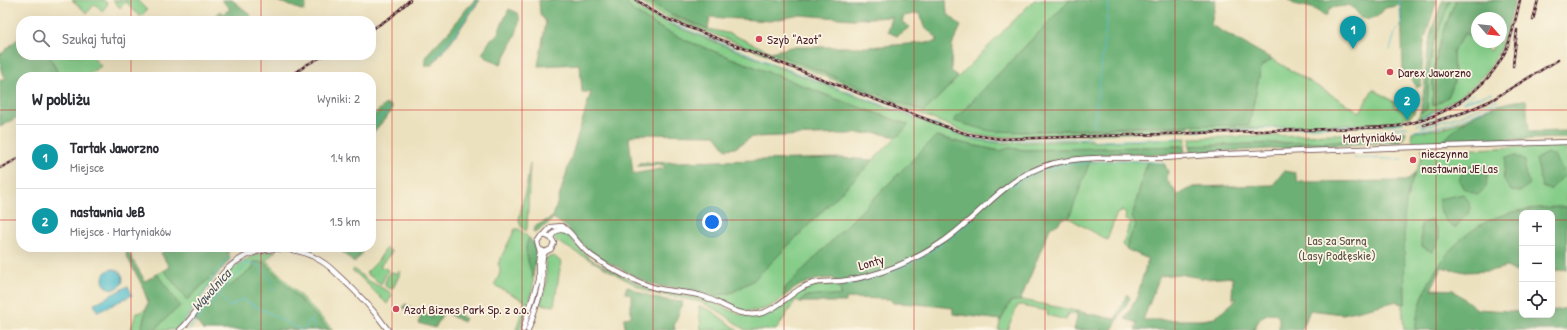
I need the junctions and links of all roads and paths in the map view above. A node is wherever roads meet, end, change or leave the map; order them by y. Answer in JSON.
{"nodes":[{"id":1,"x":1567,"y":142,"type":"edge"},
{"id":2,"x":1177,"y":156,"type":"joint"},
{"id":3,"x":569,"y":233,"type":"junction"},
{"id":4,"x":544,"y":235,"type":"junction"},
{"id":5,"x":552,"y":238,"type":"junction"},
{"id":6,"x":539,"y":249,"type":"junction"},
{"id":7,"x":257,"y":252,"type":"edge"},
{"id":8,"x":297,"y":252,"type":"edge"},
{"id":9,"x":545,"y":252,"type":"junction"},
{"id":10,"x":180,"y":330,"type":"edge"},
{"id":11,"x":388,"y":330,"type":"edge"},
{"id":12,"x":523,"y":330,"type":"edge"},
{"id":13,"x":528,"y":330,"type":"edge"}],
"edges":[{"from":1,"to":2,"type":"main road","name":"Martyniaków"},
{"from":2,"to":3,"type":"main road","name":"Lonty"},
{"from":3,"to":4,"type":"main road","name":"Lonty"},
{"from":3,"to":5,"type":"main road"},
{"from":4,"to":5,"type":"main road"},
{"from":4,"to":6,"type":"main road"},
{"from":5,"to":9,"type":"main road"},
{"from":6,"to":9,"type":"main road"},
{"from":6,"to":12,"type":"main road"},
{"from":7,"to":10,"type":"main road"},
{"from":8,"to":11,"type":"main road"},
{"from":9,"to":13,"type":"main road"}]}
